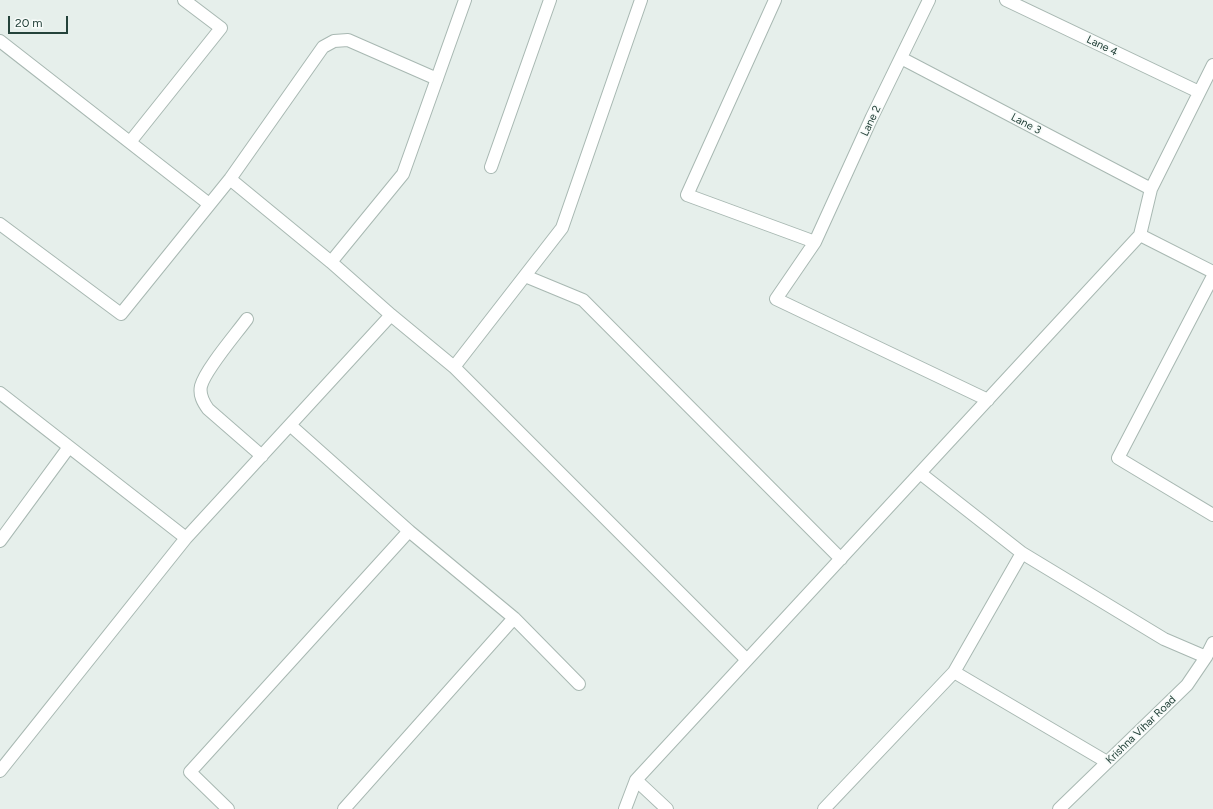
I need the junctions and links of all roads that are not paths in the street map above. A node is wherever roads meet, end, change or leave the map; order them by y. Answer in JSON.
{"nodes":[{"id":1,"x":184,"y":0,"type":"edge"},
{"id":2,"x":465,"y":0,"type":"edge"},
{"id":3,"x":550,"y":0,"type":"edge"},
{"id":4,"x":641,"y":0,"type":"edge"},
{"id":5,"x":775,"y":0,"type":"edge"},
{"id":6,"x":930,"y":0,"type":"edge"},
{"id":7,"x":1006,"y":0,"type":"edge"},
{"id":8,"x":0,"y":41,"type":"edge"},
{"id":9,"x":901,"y":58,"type":"junction"},
{"id":10,"x":1213,"y":65,"type":"edge"},
{"id":11,"x":437,"y":79,"type":"junction"},
{"id":12,"x":1199,"y":92,"type":"junction"},
{"id":13,"x":130,"y":142,"type":"junction"},
{"id":14,"x":491,"y":166,"type":"dead end"},
{"id":15,"x":230,"y":179,"type":"junction"},
{"id":16,"x":1151,"y":189,"type":"junction"},
{"id":17,"x":209,"y":204,"type":"junction"},
{"id":18,"x":0,"y":224,"type":"edge"},
{"id":19,"x":1140,"y":235,"type":"junction"},
{"id":20,"x":815,"y":242,"type":"junction"},
{"id":21,"x":330,"y":262,"type":"junction"},
{"id":22,"x":1213,"y":272,"type":"edge"},
{"id":23,"x":525,"y":276,"type":"junction"},
{"id":24,"x":1213,"y":276,"type":"edge"},
{"id":25,"x":391,"y":315,"type":"junction"},
{"id":26,"x":247,"y":319,"type":"dead end"},
{"id":27,"x":454,"y":367,"type":"junction"},
{"id":28,"x":0,"y":393,"type":"edge"},
{"id":29,"x":988,"y":400,"type":"junction"},
{"id":30,"x":290,"y":425,"type":"junction"},
{"id":31,"x":69,"y":447,"type":"junction"},
{"id":32,"x":262,"y":456,"type":"junction"},
{"id":33,"x":920,"y":473,"type":"junction"},
{"id":34,"x":1213,"y":515,"type":"edge"},
{"id":35,"x":409,"y":531,"type":"junction"},
{"id":36,"x":2,"y":534,"type":"edge"},
{"id":37,"x":186,"y":538,"type":"junction"},
{"id":38,"x":1022,"y":553,"type":"junction"},
{"id":39,"x":841,"y":559,"type":"junction"},
{"id":40,"x":514,"y":618,"type":"junction"},
{"id":41,"x":1213,"y":643,"type":"edge"},
{"id":42,"x":1206,"y":658,"type":"junction"},
{"id":43,"x":747,"y":660,"type":"junction"},
{"id":44,"x":954,"y":672,"type":"junction"},
{"id":45,"x":579,"y":684,"type":"dead end"},
{"id":46,"x":1107,"y":762,"type":"junction"},
{"id":47,"x":0,"y":771,"type":"edge"},
{"id":48,"x":636,"y":780,"type":"junction"},
{"id":49,"x":228,"y":809,"type":"edge"},
{"id":50,"x":344,"y":809,"type":"edge"},
{"id":51,"x":625,"y":809,"type":"edge"},
{"id":52,"x":667,"y":809,"type":"edge"},
{"id":53,"x":824,"y":809,"type":"edge"},
{"id":54,"x":1059,"y":809,"type":"edge"}],
"edges":[{"from":1,"to":13,"type":"street"},
{"from":2,"to":11,"type":"street"},
{"from":3,"to":14,"type":"street"},
{"from":4,"to":23,"type":"street"},
{"from":5,"to":20,"type":"street"},
{"from":6,"to":9,"type":"street","name":"Lane 2"},
{"from":7,"to":12,"type":"street","name":"Lane 4"},
{"from":8,"to":13,"type":"street"},
{"from":9,"to":16,"type":"street","name":"Lane 3"},
{"from":9,"to":20,"type":"street","name":"Lane 2"},
{"from":10,"to":12,"type":"street"},
{"from":11,"to":15,"type":"street"},
{"from":11,"to":21,"type":"street"},
{"from":12,"to":16,"type":"street"},
{"from":13,"to":17,"type":"street"},
{"from":15,"to":17,"type":"street"},
{"from":15,"to":21,"type":"street"},
{"from":16,"to":19,"type":"street"},
{"from":17,"to":18,"type":"street"},
{"from":19,"to":22,"type":"street"},
{"from":19,"to":29,"type":"street"},
{"from":20,"to":29,"type":"street","name":"Lane 2"},
{"from":21,"to":25,"type":"street"},
{"from":23,"to":27,"type":"street"},
{"from":23,"to":39,"type":"street"},
{"from":24,"to":34,"type":"street"},
{"from":25,"to":27,"type":"street"},
{"from":25,"to":30,"type":"street"},
{"from":26,"to":32,"type":"street"},
{"from":27,"to":43,"type":"street"},
{"from":28,"to":31,"type":"street"},
{"from":29,"to":33,"type":"street"},
{"from":30,"to":32,"type":"street"},
{"from":30,"to":35,"type":"street"},
{"from":31,"to":36,"type":"street"},
{"from":31,"to":37,"type":"street"},
{"from":32,"to":37,"type":"street"},
{"from":33,"to":38,"type":"street"},
{"from":33,"to":39,"type":"street"},
{"from":35,"to":40,"type":"street"},
{"from":35,"to":49,"type":"street"},
{"from":37,"to":47,"type":"street"},
{"from":38,"to":42,"type":"street"},
{"from":38,"to":44,"type":"street"},
{"from":39,"to":43,"type":"street"},
{"from":40,"to":45,"type":"street"},
{"from":40,"to":50,"type":"street"},
{"from":41,"to":42,"type":"street","name":"Krishna Vihar Road"},
{"from":42,"to":46,"type":"street","name":"Krishna Vihar Road"},
{"from":43,"to":48,"type":"street"},
{"from":44,"to":46,"type":"street"},
{"from":44,"to":53,"type":"street"},
{"from":46,"to":54,"type":"street","name":"Krishna Vihar Road"},
{"from":48,"to":51,"type":"street"},
{"from":48,"to":52,"type":"street"}]}
